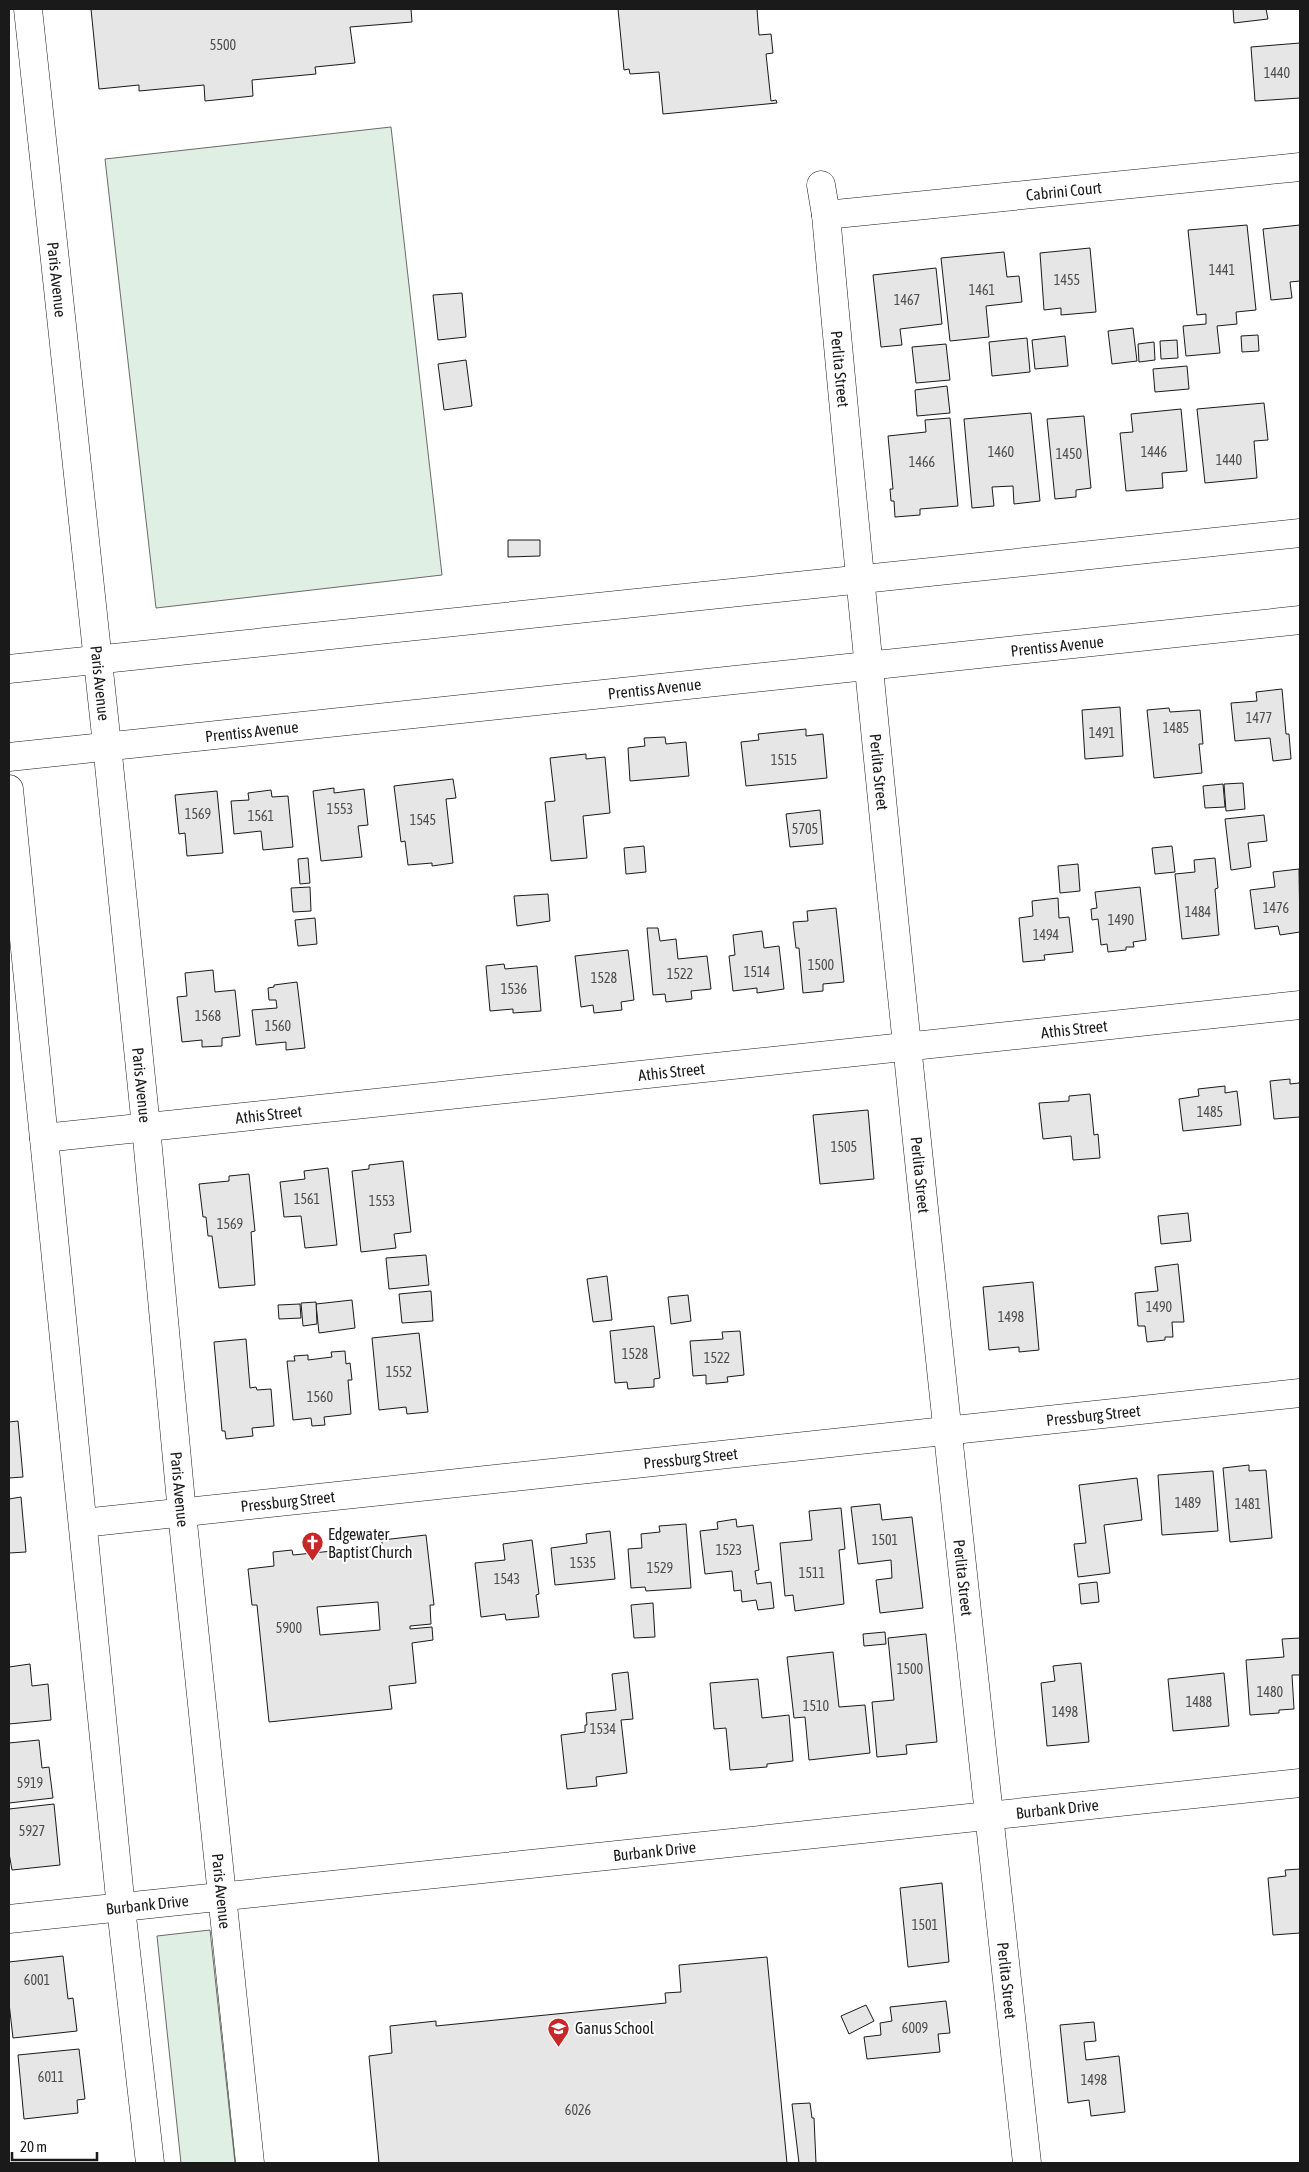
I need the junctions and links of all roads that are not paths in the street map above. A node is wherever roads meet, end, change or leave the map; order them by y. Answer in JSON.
{"nodes":[{"id":1,"x":28,"y":9,"type":"edge"},
{"id":2,"x":1300,"y":167,"type":"edge"},
{"id":3,"x":821,"y":185,"type":"dead end"},
{"id":4,"x":826,"y":215,"type":"junction"},
{"id":5,"x":1300,"y":533,"type":"edge"},
{"id":6,"x":859,"y":578,"type":"junction"},
{"id":7,"x":1300,"y":620,"type":"edge"},
{"id":8,"x":98,"y":660,"type":"junction"},
{"id":9,"x":869,"y":665,"type":"junction"},
{"id":10,"x":9,"y":669,"type":"edge"},
{"id":11,"x":107,"y":745,"type":"junction"},
{"id":12,"x":9,"y":756,"type":"edge"},
{"id":13,"x":9,"y":789,"type":"edge"},
{"id":14,"x":1300,"y":1005,"type":"edge"},
{"id":15,"x":906,"y":1046,"type":"junction"},
{"id":16,"x":146,"y":1127,"type":"junction"},
{"id":17,"x":44,"y":1138,"type":"junction"},
{"id":18,"x":1300,"y":1393,"type":"edge"},
{"id":19,"x":948,"y":1432,"type":"junction"},
{"id":20,"x":182,"y":1513,"type":"junction"},
{"id":21,"x":82,"y":1523,"type":"junction"},
{"id":22,"x":1300,"y":1783,"type":"edge"},
{"id":23,"x":989,"y":1815,"type":"junction"},
{"id":24,"x":221,"y":1898,"type":"junction"},
{"id":25,"x":121,"y":1908,"type":"junction"},
{"id":26,"x":9,"y":1919,"type":"edge"},
{"id":27,"x":150,"y":2163,"type":"edge"},
{"id":28,"x":250,"y":2163,"type":"edge"},
{"id":29,"x":1026,"y":2163,"type":"edge"}],
"edges":[{"from":1,"to":8,"type":"street","name":"Paris Avenue"},
{"from":2,"to":4,"type":"street","name":"Cabrini Court"},
{"from":3,"to":4,"type":"street","name":"Perlita Street"},
{"from":4,"to":6,"type":"street","name":"Perlita Street"},
{"from":5,"to":6,"type":"street"},
{"from":6,"to":8,"type":"street"},
{"from":6,"to":9,"type":"street","name":"Perlita Street"},
{"from":7,"to":9,"type":"street","name":"Prentiss Avenue"},
{"from":8,"to":10,"type":"street"},
{"from":8,"to":11,"type":"street","name":"Paris Avenue"},
{"from":9,"to":11,"type":"street","name":"Prentiss Avenue"},
{"from":9,"to":15,"type":"street","name":"Perlita Street"},
{"from":11,"to":12,"type":"street","name":"Prentiss Avenue"},
{"from":11,"to":16,"type":"street","name":"Paris Avenue"},
{"from":13,"to":17,"type":"street"},
{"from":14,"to":15,"type":"street","name":"Athis Street"},
{"from":15,"to":16,"type":"street","name":"Athis Street"},
{"from":15,"to":19,"type":"street","name":"Perlita Street"},
{"from":16,"to":17,"type":"street","name":"Athis Street"},
{"from":16,"to":20,"type":"street","name":"Paris Avenue"},
{"from":17,"to":21,"type":"street"},
{"from":18,"to":19,"type":"street","name":"Pressburg Street"},
{"from":19,"to":20,"type":"street","name":"Pressburg Street"},
{"from":19,"to":23,"type":"street","name":"Perlita Street"},
{"from":20,"to":21,"type":"street","name":"Pressburg Street"},
{"from":20,"to":24,"type":"street","name":"Paris Avenue"},
{"from":21,"to":25,"type":"street"},
{"from":22,"to":23,"type":"street","name":"Burbank Drive"},
{"from":23,"to":24,"type":"street","name":"Burbank Drive"},
{"from":23,"to":29,"type":"street","name":"Perlita Street"},
{"from":24,"to":25,"type":"street","name":"Burbank Drive"},
{"from":24,"to":28,"type":"street","name":"Paris Avenue"},
{"from":25,"to":26,"type":"street","name":"Burbank Drive"},
{"from":25,"to":27,"type":"street"}]}
